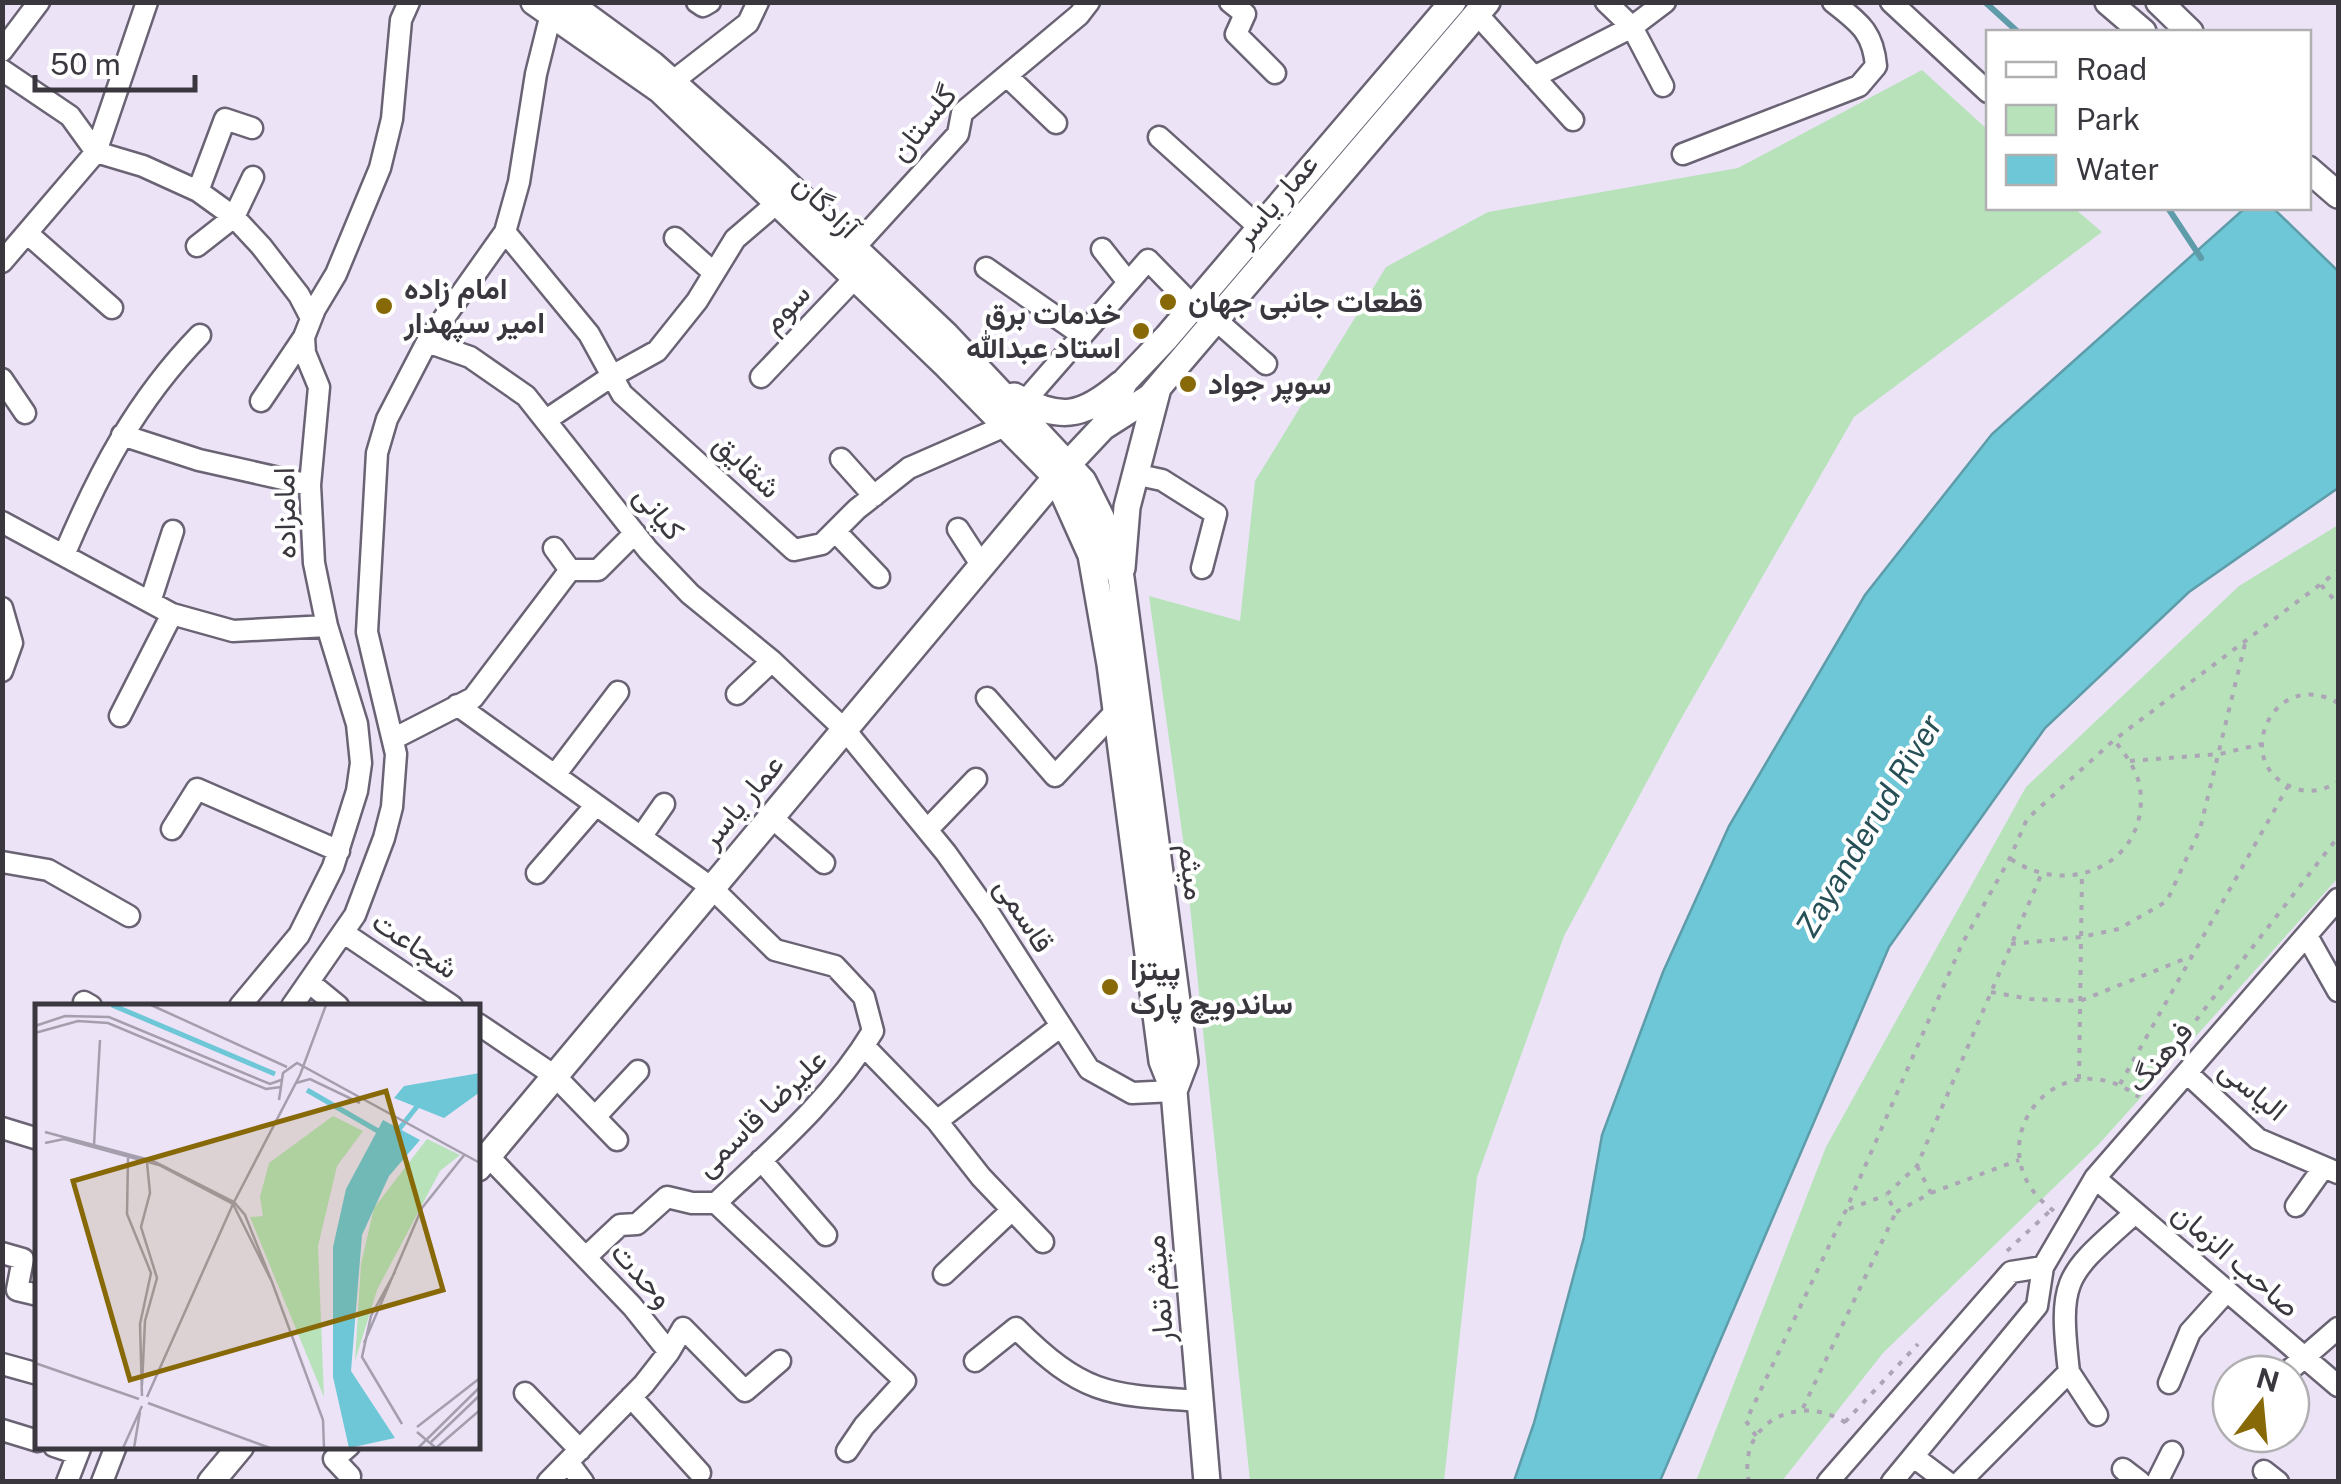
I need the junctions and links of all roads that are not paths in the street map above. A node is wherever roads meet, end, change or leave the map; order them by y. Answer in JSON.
{"nodes":[{"id":1,"x":38,"y":2,"type":"edge"},
{"id":2,"x":148,"y":2,"type":"edge"},
{"id":3,"x":409,"y":2,"type":"edge"},
{"id":4,"x":697,"y":2,"type":"edge"},
{"id":5,"x":710,"y":2,"type":"edge"},
{"id":6,"x":758,"y":2,"type":"edge"},
{"id":7,"x":1089,"y":2,"type":"edge"},
{"id":8,"x":1230,"y":2,"type":"edge"},
{"id":9,"x":1452,"y":2,"type":"edge"},
{"id":10,"x":1606,"y":2,"type":"edge"},
{"id":11,"x":1665,"y":2,"type":"edge"},
{"id":12,"x":1833,"y":2,"type":"edge"},
{"id":13,"x":1891,"y":2,"type":"edge"},
{"id":14,"x":2108,"y":2,"type":"edge"},
{"id":15,"x":2159,"y":2,"type":"edge"},
{"id":16,"x":551,"y":6,"type":"edge"},
{"id":17,"x":1482,"y":8,"type":"edge"},
{"id":18,"x":1632,"y":27,"type":"junction"},
{"id":19,"x":2141,"y":30,"type":"edge"},
{"id":20,"x":2188,"y":30,"type":"edge"},
{"id":21,"x":4,"y":47,"type":"edge"},
{"id":22,"x":2,"y":70,"type":"edge"},
{"id":23,"x":1276,"y":73,"type":"dead end"},
{"id":24,"x":1007,"y":76,"type":"junction"},
{"id":25,"x":1534,"y":77,"type":"junction"},
{"id":26,"x":672,"y":82,"type":"junction"},
{"id":27,"x":1663,"y":86,"type":"dead end"},
{"id":28,"x":1986,"y":90,"type":"edge"},
{"id":29,"x":1572,"y":120,"type":"dead end"},
{"id":30,"x":1056,"y":123,"type":"dead end"},
{"id":31,"x":252,"y":128,"type":"dead end"},
{"id":32,"x":1159,"y":137,"type":"dead end"},
{"id":33,"x":96,"y":152,"type":"junction"},
{"id":34,"x":1683,"y":154,"type":"dead end"},
{"id":35,"x":2311,"y":171,"type":"edge"},
{"id":36,"x":253,"y":177,"type":"dead end"},
{"id":37,"x":198,"y":190,"type":"junction"},
{"id":38,"x":2338,"y":196,"type":"edge"},
{"id":39,"x":777,"y":203,"type":"junction"},
{"id":40,"x":234,"y":217,"type":"junction"},
{"id":41,"x":1260,"y":228,"type":"junction"},
{"id":42,"x":505,"y":232,"type":"junction"},
{"id":43,"x":28,"y":234,"type":"junction"},
{"id":44,"x":675,"y":238,"type":"dead end"},
{"id":45,"x":197,"y":246,"type":"dead end"},
{"id":46,"x":854,"y":248,"type":"junction"},
{"id":47,"x":1102,"y":249,"type":"dead end"},
{"id":48,"x":2,"y":262,"type":"edge"},
{"id":49,"x":986,"y":268,"type":"dead end"},
{"id":50,"x":714,"y":274,"type":"junction"},
{"id":51,"x":854,"y":280,"type":"junction"},
{"id":52,"x":1128,"y":282,"type":"junction"},
{"id":53,"x":112,"y":308,"type":"dead end"},
{"id":54,"x":1204,"y":313,"type":"junction"},
{"id":55,"x":308,"y":328,"type":"junction"},
{"id":56,"x":200,"y":335,"type":"dead end"},
{"id":57,"x":1082,"y":335,"type":"junction"},
{"id":58,"x":427,"y":342,"type":"junction"},
{"id":59,"x":1266,"y":364,"type":"dead end"},
{"id":60,"x":612,"y":376,"type":"junction"},
{"id":61,"x":762,"y":378,"type":"dead end"},
{"id":62,"x":2,"y":379,"type":"edge"},
{"id":63,"x":1125,"y":380,"type":"junction"},
{"id":64,"x":992,"y":383,"type":"junction"},
{"id":65,"x":1158,"y":388,"type":"junction"},
{"id":66,"x":261,"y":401,"type":"dead end"},
{"id":67,"x":1024,"y":402,"type":"junction"},
{"id":68,"x":26,"y":412,"type":"dead end"},
{"id":69,"x":546,"y":420,"type":"junction"},
{"id":70,"x":1005,"y":426,"type":"junction"},
{"id":71,"x":1103,"y":427,"type":"junction"},
{"id":72,"x":122,"y":435,"type":"junction"},
{"id":73,"x":841,"y":459,"type":"dead end"},
{"id":74,"x":1063,"y":470,"type":"junction"},
{"id":75,"x":1134,"y":474,"type":"junction"},
{"id":76,"x":310,"y":485,"type":"junction"},
{"id":77,"x":874,"y":496,"type":"junction"},
{"id":78,"x":2,"y":522,"type":"edge"},
{"id":79,"x":958,"y":529,"type":"dead end"},
{"id":80,"x":173,"y":531,"type":"dead end"},
{"id":81,"x":835,"y":532,"type":"junction"},
{"id":82,"x":635,"y":533,"type":"junction"},
{"id":83,"x":554,"y":548,"type":"dead end"},
{"id":84,"x":64,"y":555,"type":"junction"},
{"id":85,"x":982,"y":566,"type":"junction"},
{"id":86,"x":1202,"y":568,"type":"dead end"},
{"id":87,"x":570,"y":570,"type":"junction"},
{"id":88,"x":879,"y":577,"type":"dead end"},
{"id":89,"x":1121,"y":578,"type":"junction"},
{"id":90,"x":150,"y":602,"type":"junction"},
{"id":91,"x":2,"y":608,"type":"edge"},
{"id":92,"x":172,"y":614,"type":"junction"},
{"id":93,"x":327,"y":626,"type":"junction"},
{"id":94,"x":4,"y":660,"type":"edge"},
{"id":95,"x":772,"y":661,"type":"junction"},
{"id":96,"x":618,"y":692,"type":"dead end"},
{"id":97,"x":737,"y":694,"type":"dead end"},
{"id":98,"x":987,"y":698,"type":"dead end"},
{"id":99,"x":458,"y":704,"type":"junction"},
{"id":100,"x":1116,"y":712,"type":"junction"},
{"id":101,"x":120,"y":716,"type":"dead end"},
{"id":102,"x":844,"y":730,"type":"junction"},
{"id":103,"x":393,"y":739,"type":"junction"},
{"id":104,"x":556,"y":776,"type":"junction"},
{"id":105,"x":976,"y":779,"type":"dead end"},
{"id":106,"x":664,"y":804,"type":"dead end"},
{"id":107,"x":596,"y":805,"type":"junction"},
{"id":108,"x":772,"y":817,"type":"junction"},
{"id":109,"x":172,"y":828,"type":"dead end"},
{"id":110,"x":926,"y":830,"type":"junction"},
{"id":111,"x":640,"y":837,"type":"junction"},
{"id":112,"x":339,"y":851,"type":"junction"},
{"id":113,"x":2,"y":862,"type":"edge"},
{"id":114,"x":824,"y":863,"type":"dead end"},
{"id":115,"x":537,"y":873,"type":"dead end"},
{"id":116,"x":712,"y":888,"type":"junction"},
{"id":117,"x":2338,"y":899,"type":"edge"},
{"id":118,"x":128,"y":916,"type":"dead end"},
{"id":119,"x":344,"y":933,"type":"junction"},
{"id":120,"x":2306,"y":936,"type":"junction"},
{"id":121,"x":310,"y":983,"type":"junction"},
{"id":122,"x":2338,"y":991,"type":"edge"},
{"id":123,"x":242,"y":1004,"type":"edge"},
{"id":124,"x":294,"y":1004,"type":"edge"},
{"id":125,"x":336,"y":1004,"type":"edge"},
{"id":126,"x":449,"y":1004,"type":"edge"},
{"id":127,"x":480,"y":1025,"type":"edge"},
{"id":128,"x":1061,"y":1026,"type":"junction"},
{"id":129,"x":864,"y":1046,"type":"junction"},
{"id":130,"x":638,"y":1071,"type":"dead end"},
{"id":131,"x":2187,"y":1073,"type":"junction"},
{"id":132,"x":555,"y":1076,"type":"junction"},
{"id":133,"x":1174,"y":1091,"type":"junction"},
{"id":134,"x":595,"y":1117,"type":"junction"},
{"id":135,"x":937,"y":1120,"type":"junction"},
{"id":136,"x":2,"y":1128,"type":"edge"},
{"id":137,"x":35,"y":1137,"type":"edge"},
{"id":138,"x":617,"y":1140,"type":"dead end"},
{"id":139,"x":761,"y":1160,"type":"junction"},
{"id":140,"x":483,"y":1162,"type":"edge"},
{"id":141,"x":2331,"y":1170,"type":"edge"},
{"id":142,"x":2095,"y":1178,"type":"junction"},
{"id":143,"x":716,"y":1204,"type":"junction"},
{"id":144,"x":2296,"y":1206,"type":"dead end"},
{"id":145,"x":1012,"y":1210,"type":"junction"},
{"id":146,"x":2135,"y":1212,"type":"junction"},
{"id":147,"x":826,"y":1235,"type":"dead end"},
{"id":148,"x":1043,"y":1242,"type":"dead end"},
{"id":149,"x":2,"y":1253,"type":"edge"},
{"id":150,"x":586,"y":1257,"type":"junction"},
{"id":151,"x":2043,"y":1267,"type":"junction"},
{"id":152,"x":944,"y":1274,"type":"dead end"},
{"id":153,"x":2226,"y":1292,"type":"junction"},
{"id":154,"x":35,"y":1294,"type":"edge"},
{"id":155,"x":2338,"y":1328,"type":"edge"},
{"id":156,"x":668,"y":1352,"type":"junction"},
{"id":157,"x":2298,"y":1354,"type":"edge"},
{"id":158,"x":2309,"y":1354,"type":"edge"},
{"id":159,"x":780,"y":1360,"type":"dead end"},
{"id":160,"x":975,"y":1362,"type":"dead end"},
{"id":161,"x":2,"y":1364,"type":"edge"},
{"id":162,"x":2311,"y":1365,"type":"edge"},
{"id":163,"x":2069,"y":1372,"type":"junction"},
{"id":164,"x":35,"y":1373,"type":"edge"},
{"id":165,"x":2169,"y":1383,"type":"dead end"},
{"id":166,"x":2338,"y":1386,"type":"edge"},
{"id":167,"x":525,"y":1393,"type":"dead end"},
{"id":168,"x":631,"y":1397,"type":"junction"},
{"id":169,"x":1201,"y":1401,"type":"junction"},
{"id":170,"x":2098,"y":1415,"type":"dead end"},
{"id":171,"x":2,"y":1430,"type":"edge"},
{"id":172,"x":35,"y":1440,"type":"edge"},
{"id":173,"x":115,"y":1449,"type":"edge"},
{"id":174,"x":238,"y":1449,"type":"edge"},
{"id":175,"x":345,"y":1449,"type":"edge"},
{"id":176,"x":80,"y":1450,"type":"edge"},
{"id":177,"x":847,"y":1451,"type":"dead end"},
{"id":178,"x":2172,"y":1452,"type":"dead end"},
{"id":179,"x":574,"y":1456,"type":"junction"},
{"id":180,"x":1914,"y":1458,"type":"junction"},
{"id":181,"x":700,"y":1473,"type":"dead end"},
{"id":182,"x":68,"y":1482,"type":"edge"},
{"id":183,"x":102,"y":1482,"type":"edge"},
{"id":184,"x":211,"y":1482,"type":"edge"},
{"id":185,"x":349,"y":1482,"type":"edge"},
{"id":186,"x":548,"y":1482,"type":"edge"},
{"id":187,"x":583,"y":1482,"type":"edge"},
{"id":188,"x":1207,"y":1482,"type":"edge"},
{"id":189,"x":1828,"y":1482,"type":"edge"},
{"id":190,"x":1892,"y":1482,"type":"edge"},
{"id":191,"x":1947,"y":1482,"type":"edge"},
{"id":192,"x":1960,"y":1482,"type":"edge"},
{"id":193,"x":2158,"y":1482,"type":"edge"}],
"edges":[{"from":1,"to":21,"type":"street"},
{"from":2,"to":33,"type":"street"},
{"from":3,"to":55,"type":"street"},
{"from":4,"to":5,"type":"street"},
{"from":6,"to":26,"type":"street"},
{"from":7,"to":24,"type":"street","name":"گلستان"},
{"from":8,"to":23,"type":"street"},
{"from":9,"to":41,"type":"main road","name":"عمار یاسر"},
{"from":10,"to":18,"type":"street"},
{"from":11,"to":18,"type":"street"},
{"from":12,"to":34,"type":"street"},
{"from":13,"to":28,"type":"street"},
{"from":14,"to":19,"type":"main road"},
{"from":15,"to":20,"type":"main road"},
{"from":16,"to":26,"type":"main road","name":"آزادگان"},
{"from":16,"to":39,"type":"main road","name":"آزادگان"},
{"from":16,"to":42,"type":"street"},
{"from":17,"to":25,"type":"street"},
{"from":17,"to":54,"type":"main road","name":"عمار یاسر"},
{"from":18,"to":25,"type":"street"},
{"from":18,"to":27,"type":"street"},
{"from":22,"to":33,"type":"street"},
{"from":24,"to":30,"type":"street"},
{"from":24,"to":46,"type":"street","name":"گلستان"},
{"from":25,"to":29,"type":"street"},
{"from":26,"to":46,"type":"main road","name":"آزادگان"},
{"from":31,"to":37,"type":"street"},
{"from":32,"to":41,"type":"street"},
{"from":33,"to":37,"type":"street","name":"امامزاده"},
{"from":33,"to":43,"type":"street"},
{"from":35,"to":38,"type":"main road"},
{"from":36,"to":40,"type":"street"},
{"from":37,"to":40,"type":"street","name":"امامزاده"},
{"from":39,"to":50,"type":"street"},
{"from":39,"to":51,"type":"main road","name":"آزادگان"},
{"from":40,"to":45,"type":"street"},
{"from":40,"to":55,"type":"street","name":"امامزاده"},
{"from":41,"to":54,"type":"main road","name":"عمار یاسر"},
{"from":42,"to":58,"type":"street"},
{"from":42,"to":60,"type":"street","name":"شقایق"},
{"from":43,"to":48,"type":"street"},
{"from":43,"to":53,"type":"street"},
{"from":44,"to":50,"type":"street"},
{"from":46,"to":64,"type":"main road","name":"آزادگان"},
{"from":47,"to":52,"type":"street"},
{"from":49,"to":57,"type":"street"},
{"from":50,"to":60,"type":"street"},
{"from":51,"to":61,"type":"street","name":"سوم"},
{"from":51,"to":70,"type":"main road","name":"آزادگان"},
{"from":52,"to":54,"type":"street"},
{"from":52,"to":57,"type":"street"},
{"from":54,"to":59,"type":"street"},
{"from":54,"to":63,"type":"main road","name":"عمار یاسر"},
{"from":54,"to":65,"type":"main road","name":"عمار یاسر"},
{"from":55,"to":66,"type":"street"},
{"from":55,"to":76,"type":"street","name":"امامزاده"},
{"from":56,"to":72,"type":"street"},
{"from":57,"to":67,"type":"street"},
{"from":58,"to":69,"type":"street","name":"کیانی"},
{"from":58,"to":103,"type":"street"},
{"from":60,"to":69,"type":"street"},
{"from":60,"to":81,"type":"street","name":"شقایق"},
{"from":62,"to":68,"type":"street"},
{"from":63,"to":67,"type":"main road"},
{"from":63,"to":71,"type":"main road","name":"عمار یاسر"},
{"from":64,"to":67,"type":"main road"},
{"from":64,"to":74,"type":"main road","name":"آزادگان"},
{"from":65,"to":71,"type":"main road","name":"عمار یاسر"},
{"from":65,"to":75,"type":"main road"},
{"from":69,"to":82,"type":"street","name":"کیانی"},
{"from":70,"to":74,"type":"main road","name":"آزادگان"},
{"from":70,"to":77,"type":"street","name":"شقایق"},
{"from":71,"to":74,"type":"main road","name":"عمار یاسر"},
{"from":72,"to":76,"type":"street"},
{"from":72,"to":84,"type":"street"},
{"from":73,"to":77,"type":"street"},
{"from":74,"to":85,"type":"main road","name":"عمار یاسر"},
{"from":74,"to":89,"type":"main road","name":"میثم"},
{"from":74,"to":100,"type":"main road","name":"میثم"},
{"from":75,"to":86,"type":"street"},
{"from":75,"to":89,"type":"main road"},
{"from":76,"to":93,"type":"street","name":"امامزاده"},
{"from":77,"to":81,"type":"street","name":"شقایق"},
{"from":78,"to":84,"type":"street"},
{"from":79,"to":85,"type":"street"},
{"from":80,"to":90,"type":"street"},
{"from":81,"to":88,"type":"street"},
{"from":82,"to":87,"type":"street"},
{"from":82,"to":95,"type":"street","name":"کیانی"},
{"from":83,"to":87,"type":"street"},
{"from":84,"to":90,"type":"street"},
{"from":85,"to":102,"type":"main road","name":"عمار یاسر"},
{"from":87,"to":99,"type":"street"},
{"from":89,"to":133,"type":"main road","name":"میثم"},
{"from":90,"to":92,"type":"street"},
{"from":91,"to":94,"type":"street"},
{"from":92,"to":93,"type":"street"},
{"from":92,"to":101,"type":"street"},
{"from":93,"to":112,"type":"street","name":"امامزاده"},
{"from":95,"to":97,"type":"street"},
{"from":95,"to":102,"type":"street","name":"کیانی"},
{"from":96,"to":104,"type":"street"},
{"from":98,"to":100,"type":"street"},
{"from":99,"to":103,"type":"street"},
{"from":99,"to":104,"type":"street"},
{"from":100,"to":133,"type":"main road","name":"میثم"},
{"from":102,"to":108,"type":"main road","name":"عمار یاسر"},
{"from":102,"to":110,"type":"street","name":"قاسمی"},
{"from":103,"to":119,"type":"street"},
{"from":104,"to":107,"type":"street"},
{"from":105,"to":110,"type":"street"},
{"from":106,"to":111,"type":"street"},
{"from":107,"to":111,"type":"street"},
{"from":107,"to":115,"type":"street"},
{"from":108,"to":114,"type":"street"},
{"from":108,"to":116,"type":"main road","name":"عمار یاسر"},
{"from":109,"to":112,"type":"street"},
{"from":110,"to":128,"type":"street","name":"قاسمی"},
{"from":111,"to":116,"type":"street"},
{"from":112,"to":123,"type":"street","name":"امامزاده"},
{"from":113,"to":118,"type":"street"},
{"from":116,"to":129,"type":"street","name":"علیرضا قاسمی"},
{"from":116,"to":132,"type":"main road","name":"عمار یاسر"},
{"from":117,"to":120,"type":"street","name":"فرهنگ"},
{"from":119,"to":121,"type":"street"},
{"from":119,"to":126,"type":"street","name":"شجاعت"},
{"from":120,"to":122,"type":"street"},
{"from":120,"to":131,"type":"street","name":"فرهنگ"},
{"from":121,"to":124,"type":"street"},
{"from":121,"to":125,"type":"street"},
{"from":127,"to":132,"type":"street"},
{"from":128,"to":133,"type":"street","name":"قاسمی"},
{"from":128,"to":135,"type":"street"},
{"from":129,"to":135,"type":"street"},
{"from":129,"to":139,"type":"street","name":"علیرضا قاسمی"},
{"from":130,"to":134,"type":"street"},
{"from":131,"to":141,"type":"street","name":"الیاسی"},
{"from":131,"to":142,"type":"street","name":"فرهنگ"},
{"from":132,"to":134,"type":"street"},
{"from":132,"to":140,"type":"main road","name":"عمار یاسر"},
{"from":133,"to":169,"type":"main road","name":"میثم تمار"},
{"from":134,"to":138,"type":"street"},
{"from":135,"to":145,"type":"street"},
{"from":136,"to":137,"type":"street"},
{"from":139,"to":143,"type":"street","name":"علیرضا قاسمی"},
{"from":139,"to":147,"type":"street"},
{"from":140,"to":150,"type":"street","name":"وحدت"},
{"from":141,"to":144,"type":"street"},
{"from":142,"to":146,"type":"street","name":"صاحب الزمان"},
{"from":142,"to":151,"type":"street","name":"فرهنگ"},
{"from":143,"to":150,"type":"street","name":"علیرضا قاسمی"},
{"from":143,"to":177,"type":"street"},
{"from":145,"to":148,"type":"street"},
{"from":145,"to":152,"type":"street"},
{"from":146,"to":153,"type":"street","name":"صاحب الزمان"},
{"from":146,"to":163,"type":"street"},
{"from":149,"to":154,"type":"street"},
{"from":150,"to":156,"type":"street","name":"وحدت"},
{"from":151,"to":180,"type":"street","name":"فرهنگ"},
{"from":151,"to":189,"type":"street"},
{"from":153,"to":157,"type":"street","name":"صاحب الزمان"},
{"from":153,"to":165,"type":"street"},
{"from":155,"to":158,"type":"street"},
{"from":156,"to":159,"type":"street"},
{"from":156,"to":168,"type":"street","name":"وحدت"},
{"from":160,"to":169,"type":"street"},
{"from":161,"to":164,"type":"street"},
{"from":162,"to":166,"type":"street","name":"صاحب الزمان"},
{"from":163,"to":170,"type":"street"},
{"from":163,"to":192,"type":"street"},
{"from":167,"to":179,"type":"street"},
{"from":168,"to":179,"type":"street","name":"وحدت"},
{"from":168,"to":181,"type":"street"},
{"from":169,"to":188,"type":"main road","name":"میثم تمار"},
{"from":171,"to":172,"type":"street"},
{"from":173,"to":183,"type":"street"},
{"from":174,"to":184,"type":"main road"},
{"from":175,"to":185,"type":"street"},
{"from":176,"to":182,"type":"street"},
{"from":178,"to":193,"type":"street"},
{"from":179,"to":186,"type":"street","name":"وحدت"},
{"from":179,"to":187,"type":"street"},
{"from":180,"to":190,"type":"street","name":"فرهنگ"},
{"from":180,"to":191,"type":"street"}]}
